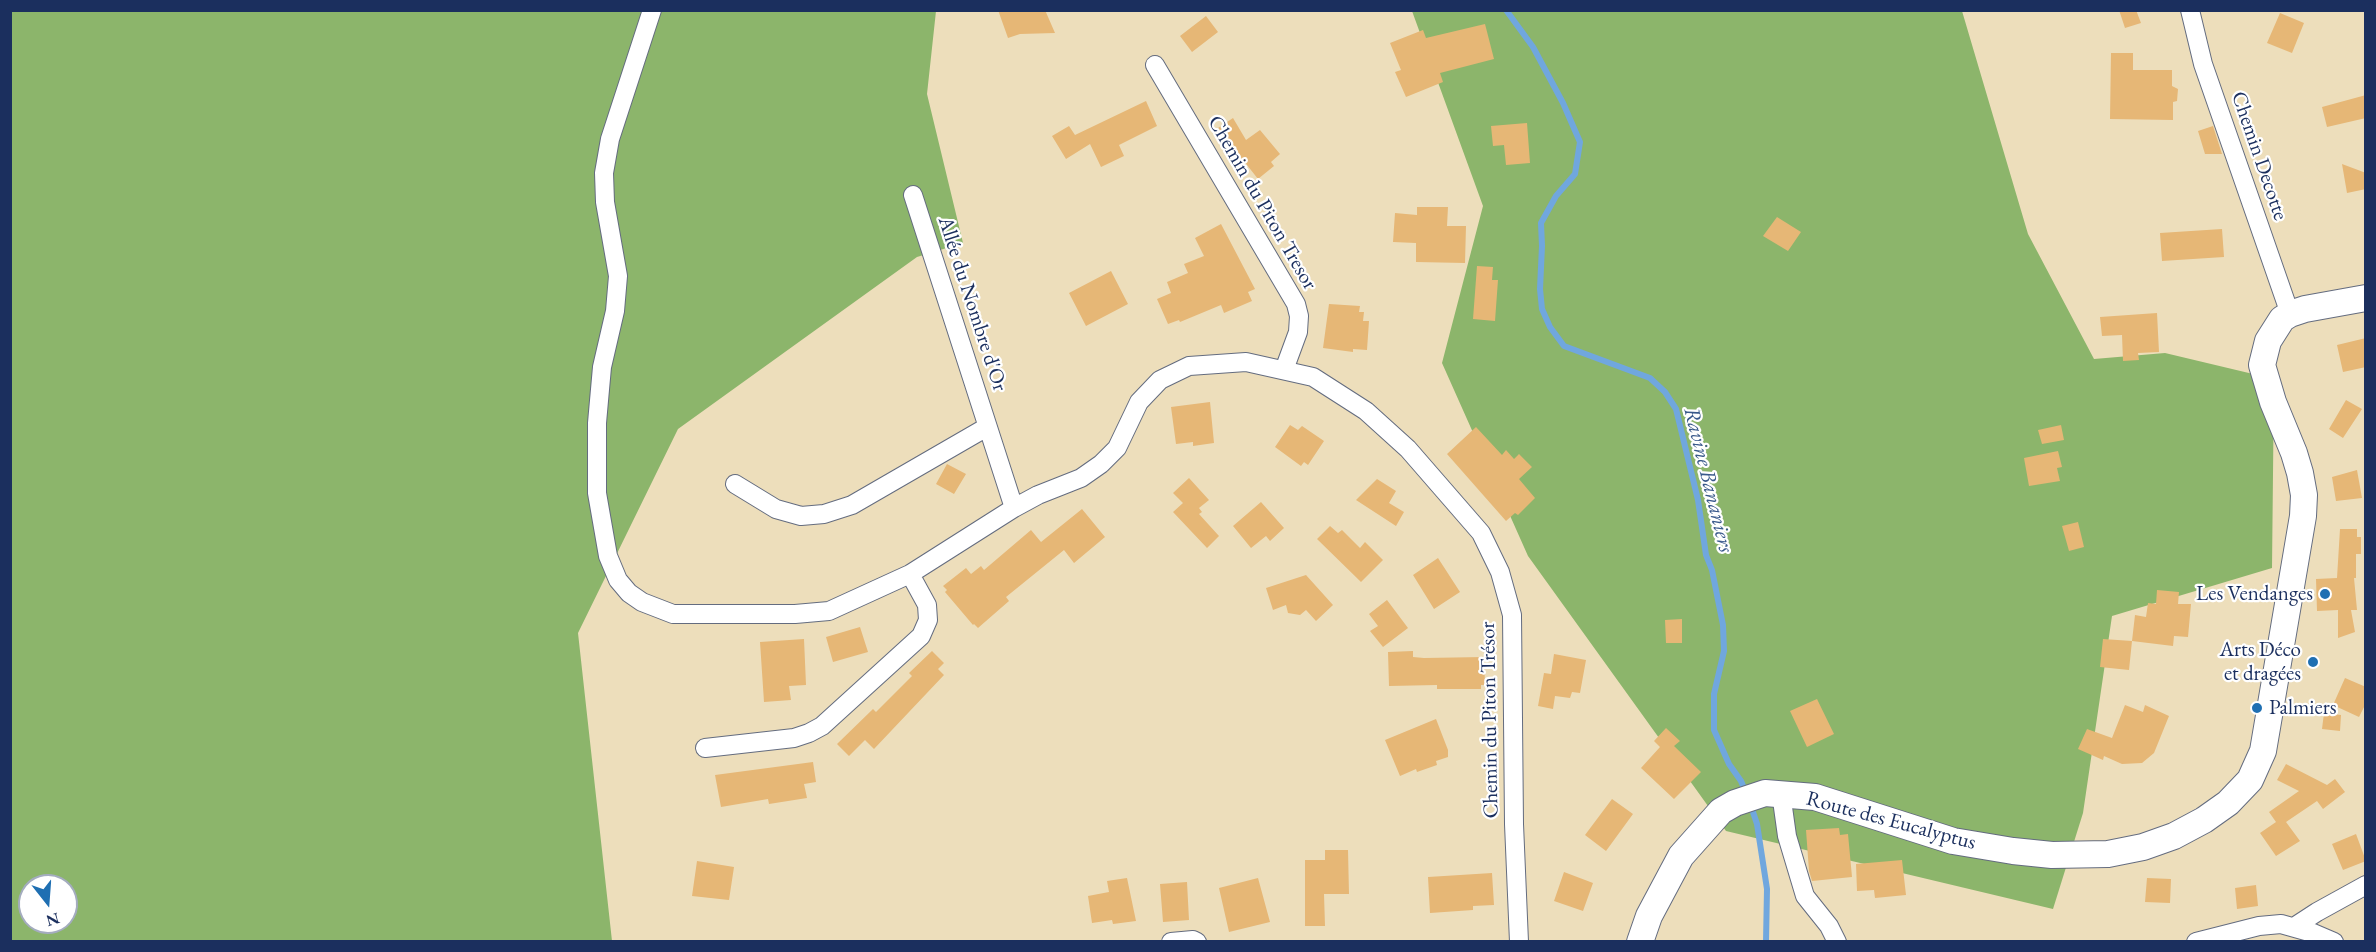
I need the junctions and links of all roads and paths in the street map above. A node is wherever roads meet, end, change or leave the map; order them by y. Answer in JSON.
{"nodes":[{"id":1,"x":652,"y":10,"type":"edge"},
{"id":2,"x":2190,"y":10,"type":"edge"},
{"id":3,"x":1155,"y":65,"type":"dead end"},
{"id":4,"x":913,"y":195,"type":"dead end"},
{"id":5,"x":2366,"y":298,"type":"edge"},
{"id":6,"x":2290,"y":314,"type":"junction"},
{"id":7,"x":1284,"y":370,"type":"junction"},
{"id":8,"x":987,"y":427,"type":"junction"},
{"id":9,"x":735,"y":484,"type":"dead end"},
{"id":10,"x":1014,"y":508,"type":"junction"},
{"id":11,"x":910,"y":574,"type":"junction"},
{"id":12,"x":705,"y":747,"type":"dead end"},
{"id":13,"x":1773,"y":793,"type":"junction"},
{"id":14,"x":2366,"y":885,"type":"edge"},
{"id":15,"x":2294,"y":927,"type":"junction"},
{"id":16,"x":1171,"y":942,"type":"edge"},
{"id":17,"x":1197,"y":942,"type":"edge"},
{"id":18,"x":1519,"y":942,"type":"edge"},
{"id":19,"x":1640,"y":942,"type":"edge"},
{"id":20,"x":1837,"y":942,"type":"edge"},
{"id":21,"x":2196,"y":942,"type":"edge"},
{"id":22,"x":2334,"y":942,"type":"edge"}],
"edges":[{"from":1,"to":11,"type":"street","name":"Chemin du Piton Trésor"},
{"from":2,"to":6,"type":"street","name":"Chemin Decotte"},
{"from":3,"to":7,"type":"street","name":"Chemin du Piton Tresor"},
{"from":4,"to":8,"type":"street","name":"Allée du Nombre d'Or"},
{"from":5,"to":6,"type":"main road"},
{"from":6,"to":13,"type":"main road","name":"Route des Eucalyptus"},
{"from":7,"to":10,"type":"street","name":"Chemin du Piton Trésor"},
{"from":7,"to":18,"type":"street","name":"Chemin du Piton Trésor"},
{"from":8,"to":9,"type":"street"},
{"from":8,"to":10,"type":"street","name":"Allée du Nombre d'Or"},
{"from":10,"to":11,"type":"street","name":"Chemin du Piton Trésor"},
{"from":11,"to":12,"type":"street"},
{"from":13,"to":19,"type":"main road","name":"Route des Eucalyptus"},
{"from":13,"to":20,"type":"street"},
{"from":14,"to":15,"type":"street"},
{"from":15,"to":21,"type":"street"},
{"from":15,"to":22,"type":"street"},
{"from":16,"to":17,"type":"street"}]}
